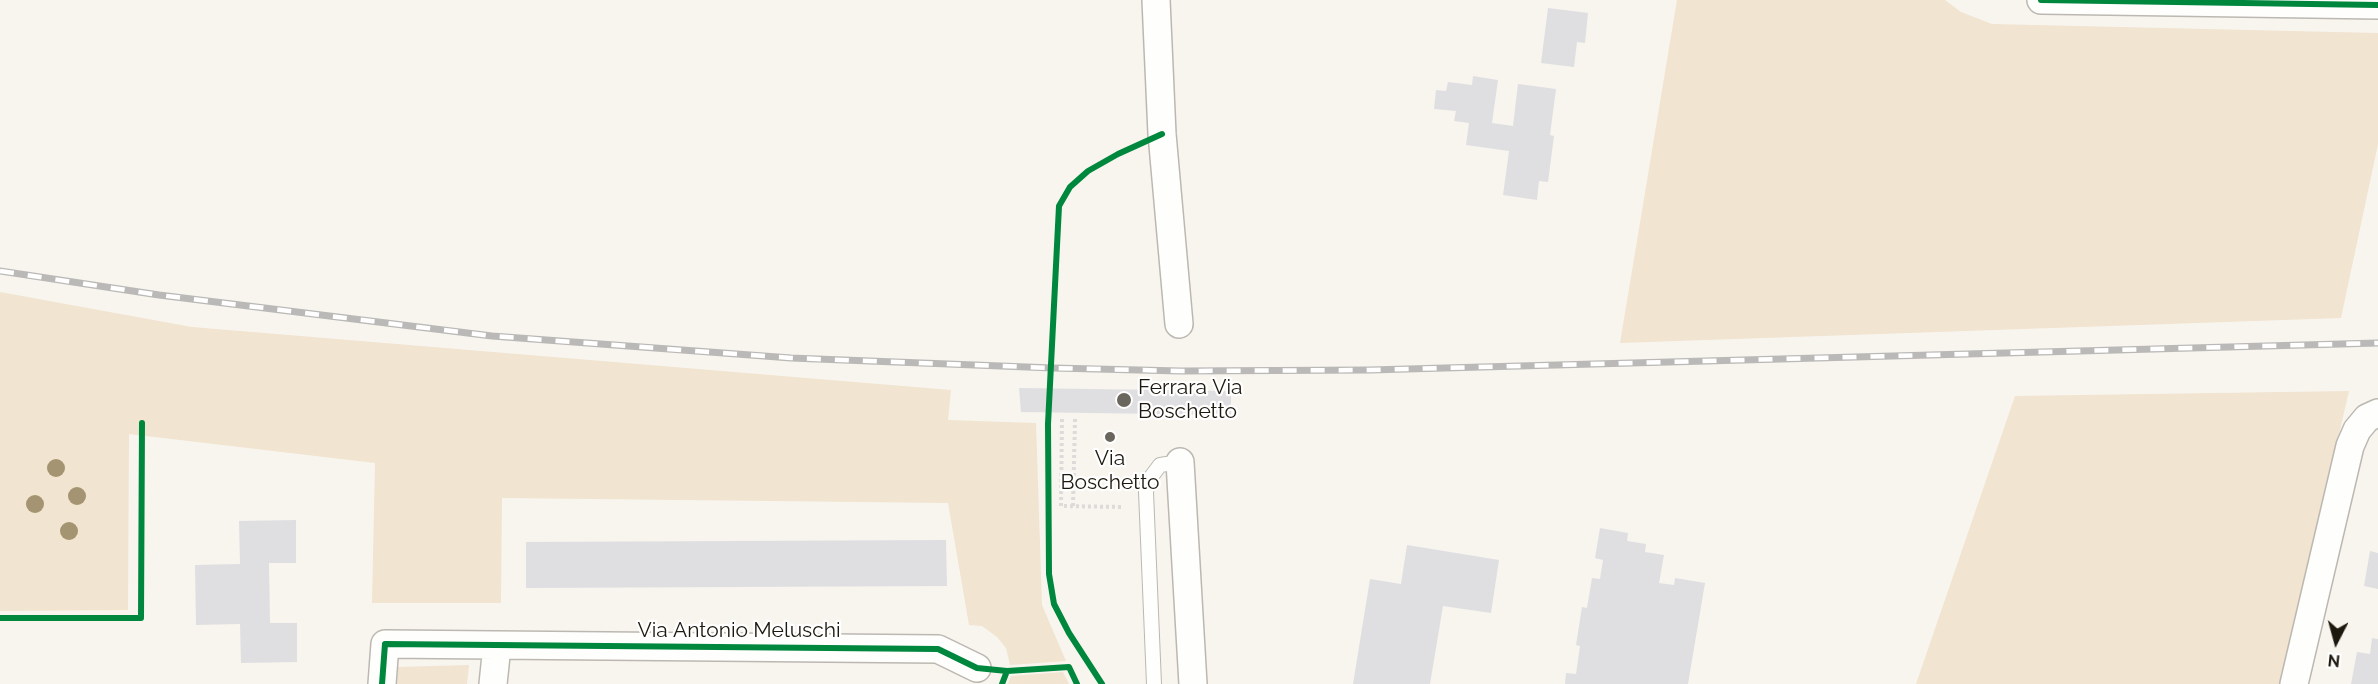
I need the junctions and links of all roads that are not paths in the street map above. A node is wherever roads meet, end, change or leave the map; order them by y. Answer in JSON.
{"nodes":[{"id":1,"x":1156,"y":0,"type":"edge"},
{"id":2,"x":2042,"y":0,"type":"edge"},
{"id":3,"x":2378,"y":5,"type":"edge"},
{"id":4,"x":1179,"y":324,"type":"dead end"},
{"id":5,"x":2378,"y":413,"type":"edge"},
{"id":6,"x":1180,"y":462,"type":"joint"},
{"id":7,"x":497,"y":645,"type":"junction"},
{"id":8,"x":977,"y":668,"type":"dead end"},
{"id":9,"x":382,"y":684,"type":"edge"},
{"id":10,"x":493,"y":684,"type":"edge"},
{"id":11,"x":1154,"y":684,"type":"edge"},
{"id":12,"x":1193,"y":684,"type":"edge"},
{"id":13,"x":2294,"y":684,"type":"edge"}],
"edges":[{"from":1,"to":4,"type":"street"},
{"from":2,"to":3,"type":"street"},
{"from":5,"to":13,"type":"street"},
{"from":6,"to":11,"type":"lane"},
{"from":6,"to":12,"type":"street"},
{"from":7,"to":8,"type":"street","name":"Via Antonio Meluschi"},
{"from":7,"to":9,"type":"street","name":"Via Antonio Meluschi"},
{"from":7,"to":10,"type":"street"}]}
